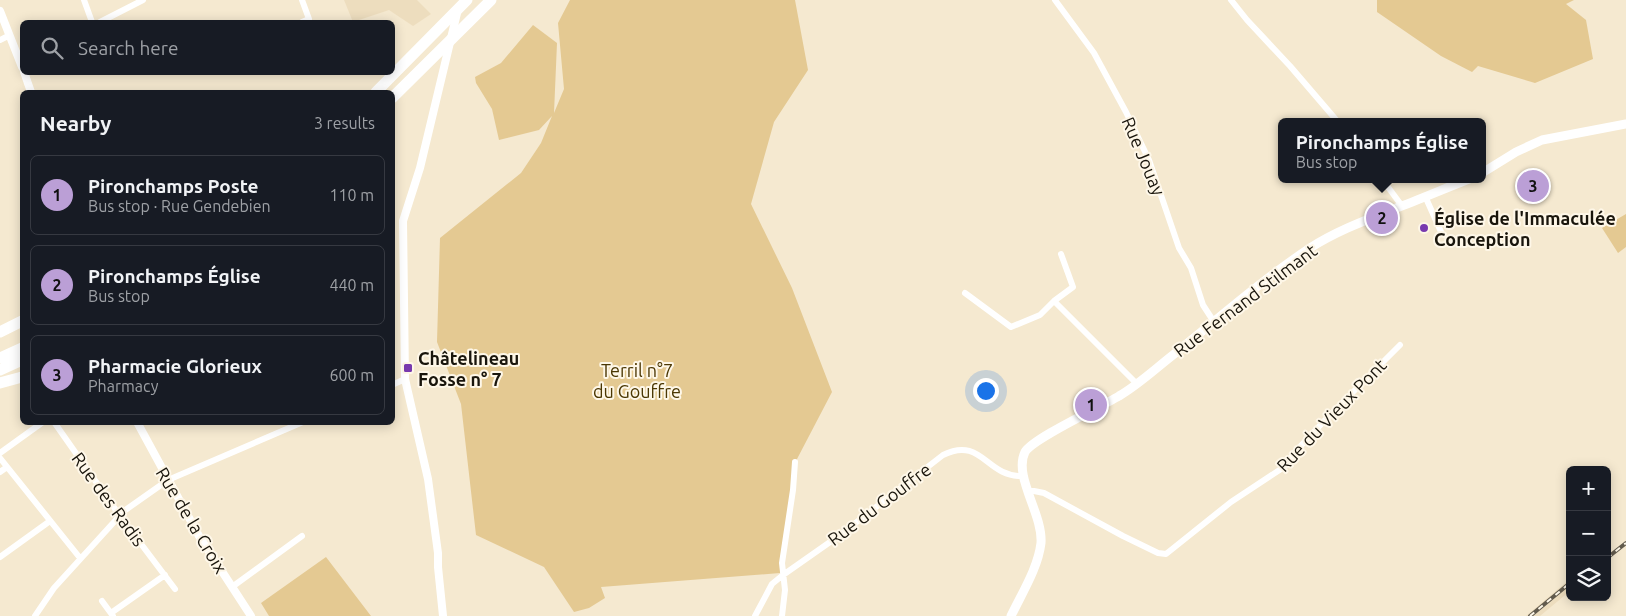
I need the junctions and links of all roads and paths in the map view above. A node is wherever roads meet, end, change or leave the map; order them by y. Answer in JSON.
{"nodes":[{"id":1,"x":84,"y":0,"type":"edge"},
{"id":2,"x":144,"y":0,"type":"edge"},
{"id":3,"x":302,"y":0,"type":"edge"},
{"id":4,"x":460,"y":0,"type":"edge"},
{"id":5,"x":467,"y":0,"type":"edge"},
{"id":6,"x":491,"y":0,"type":"edge"},
{"id":7,"x":1055,"y":0,"type":"edge"},
{"id":8,"x":1231,"y":0,"type":"edge"},
{"id":9,"x":0,"y":11,"type":"edge"},
{"id":10,"x":91,"y":20,"type":"edge"},
{"id":11,"x":104,"y":20,"type":"edge"},
{"id":12,"x":307,"y":20,"type":"edge"},
{"id":13,"x":10,"y":35,"type":"junction"},
{"id":14,"x":0,"y":40,"type":"edge"},
{"id":15,"x":20,"y":58,"type":"edge"},
{"id":16,"x":395,"y":73,"type":"edge"},
{"id":17,"x":25,"y":75,"type":"edge"},
{"id":18,"x":393,"y":75,"type":"edge"},
{"id":19,"x":30,"y":90,"type":"edge"},
{"id":20,"x":378,"y":90,"type":"edge"},
{"id":21,"x":395,"y":95,"type":"edge"},
{"id":22,"x":1335,"y":118,"type":"edge"},
{"id":23,"x":1626,"y":124,"type":"edge"},
{"id":24,"x":1486,"y":171,"type":"edge"},
{"id":25,"x":1385,"y":183,"type":"edge"},
{"id":26,"x":1459,"y":183,"type":"edge"},
{"id":27,"x":1425,"y":196,"type":"junction"},
{"id":28,"x":1402,"y":206,"type":"junction"},
{"id":29,"x":1442,"y":234,"type":"dead end"},
{"id":30,"x":1061,"y":254,"type":"dead end"},
{"id":31,"x":965,"y":293,"type":"dead end"},
{"id":32,"x":1054,"y":301,"type":"junction"},
{"id":33,"x":20,"y":322,"type":"edge"},
{"id":34,"x":1214,"y":322,"type":"junction"},
{"id":35,"x":0,"y":332,"type":"edge"},
{"id":36,"x":1400,"y":345,"type":"dead end"},
{"id":37,"x":20,"y":349,"type":"edge"},
{"id":38,"x":0,"y":358,"type":"edge"},
{"id":39,"x":20,"y":361,"type":"edge"},
{"id":40,"x":0,"y":370,"type":"edge"},
{"id":41,"x":20,"y":378,"type":"edge"},
{"id":42,"x":405,"y":379,"type":"junction"},
{"id":43,"x":0,"y":383,"type":"edge"},
{"id":44,"x":395,"y":384,"type":"edge"},
{"id":45,"x":1137,"y":384,"type":"junction"},
{"id":46,"x":39,"y":425,"type":"edge"},
{"id":47,"x":56,"y":425,"type":"edge"},
{"id":48,"x":138,"y":425,"type":"edge"},
{"id":49,"x":296,"y":425,"type":"edge"},
{"id":50,"x":0,"y":453,"type":"edge"},
{"id":51,"x":0,"y":458,"type":"edge"},
{"id":52,"x":794,"y":462,"type":"dead end"},
{"id":53,"x":7,"y":467,"type":"junction"},
{"id":54,"x":0,"y":472,"type":"edge"},
{"id":55,"x":1022,"y":476,"type":"junction"},
{"id":56,"x":168,"y":480,"type":"junction"},
{"id":57,"x":1029,"y":491,"type":"junction"},
{"id":58,"x":120,"y":516,"type":"junction"},
{"id":59,"x":50,"y":522,"type":"junction"},
{"id":60,"x":302,"y":536,"type":"dead end"},
{"id":61,"x":0,"y":557,"type":"edge"},
{"id":62,"x":80,"y":558,"type":"junction"},
{"id":63,"x":165,"y":575,"type":"junction"},
{"id":64,"x":783,"y":575,"type":"junction"},
{"id":65,"x":232,"y":587,"type":"junction"},
{"id":66,"x":175,"y":589,"type":"dead end"},
{"id":67,"x":102,"y":601,"type":"dead end"},
{"id":68,"x":39,"y":614,"type":"edge"},
{"id":69,"x":112,"y":614,"type":"edge"},
{"id":70,"x":252,"y":616,"type":"edge"},
{"id":71,"x":443,"y":616,"type":"edge"},
{"id":72,"x":755,"y":616,"type":"edge"},
{"id":73,"x":782,"y":616,"type":"edge"},
{"id":74,"x":1011,"y":616,"type":"edge"}],
"edges":[{"from":1,"to":10,"type":"street"},
{"from":2,"to":11,"type":"street"},
{"from":3,"to":12,"type":"street"},
{"from":4,"to":42,"type":"street"},
{"from":5,"to":16,"type":"highway"},
{"from":6,"to":21,"type":"highway"},
{"from":7,"to":34,"type":"street","name":"Rue Jouay"},
{"from":8,"to":22,"type":"street"},
{"from":9,"to":13,"type":"street"},
{"from":13,"to":14,"type":"street"},
{"from":13,"to":15,"type":"street"},
{"from":17,"to":19,"type":"street"},
{"from":18,"to":20,"type":"highway"},
{"from":23,"to":24,"type":"main road"},
{"from":25,"to":28,"type":"street"},
{"from":26,"to":27,"type":"main road","name":"Rue Fernand Stilmant"},
{"from":27,"to":28,"type":"main road","name":"Rue Fernand Stilmant"},
{"from":27,"to":29,"type":"street"},
{"from":28,"to":34,"type":"main road","name":"Rue Fernand Stilmant"},
{"from":30,"to":32,"type":"street"},
{"from":31,"to":32,"type":"street"},
{"from":32,"to":45,"type":"street"},
{"from":33,"to":35,"type":"highway"},
{"from":34,"to":45,"type":"main road","name":"Rue Fernand Stilmant"},
{"from":36,"to":57,"type":"street","name":"Rue du Vieux Pont"},
{"from":37,"to":38,"type":"highway"},
{"from":39,"to":40,"type":"highway"},
{"from":41,"to":43,"type":"highway"},
{"from":42,"to":44,"type":"street"},
{"from":42,"to":71,"type":"street"},
{"from":45,"to":55,"type":"main road","name":"Rue Fernand Stilmant"},
{"from":46,"to":50,"type":"street"},
{"from":47,"to":58,"type":"street","name":"Rue des Radis"},
{"from":48,"to":56,"type":"street","name":"Rue de la Croix"},
{"from":49,"to":56,"type":"street"},
{"from":51,"to":53,"type":"street"},
{"from":52,"to":64,"type":"street"},
{"from":53,"to":54,"type":"street"},
{"from":53,"to":59,"type":"street"},
{"from":55,"to":57,"type":"main road"},
{"from":55,"to":64,"type":"street","name":"Rue du Gouffre"},
{"from":56,"to":58,"type":"street"},
{"from":56,"to":65,"type":"street","name":"Rue de la Croix"},
{"from":57,"to":74,"type":"main road"},
{"from":58,"to":62,"type":"street"},
{"from":58,"to":63,"type":"street","name":"Rue des Radis"},
{"from":59,"to":61,"type":"street"},
{"from":59,"to":62,"type":"street"},
{"from":60,"to":65,"type":"street"},
{"from":62,"to":68,"type":"street"},
{"from":63,"to":66,"type":"street","name":"Rue des Radis"},
{"from":63,"to":69,"type":"street"},
{"from":64,"to":72,"type":"street","name":"Rue du Gouffre"},
{"from":64,"to":73,"type":"street"},
{"from":65,"to":70,"type":"street","name":"Rue de la Croix"},
{"from":67,"to":69,"type":"street"}]}
